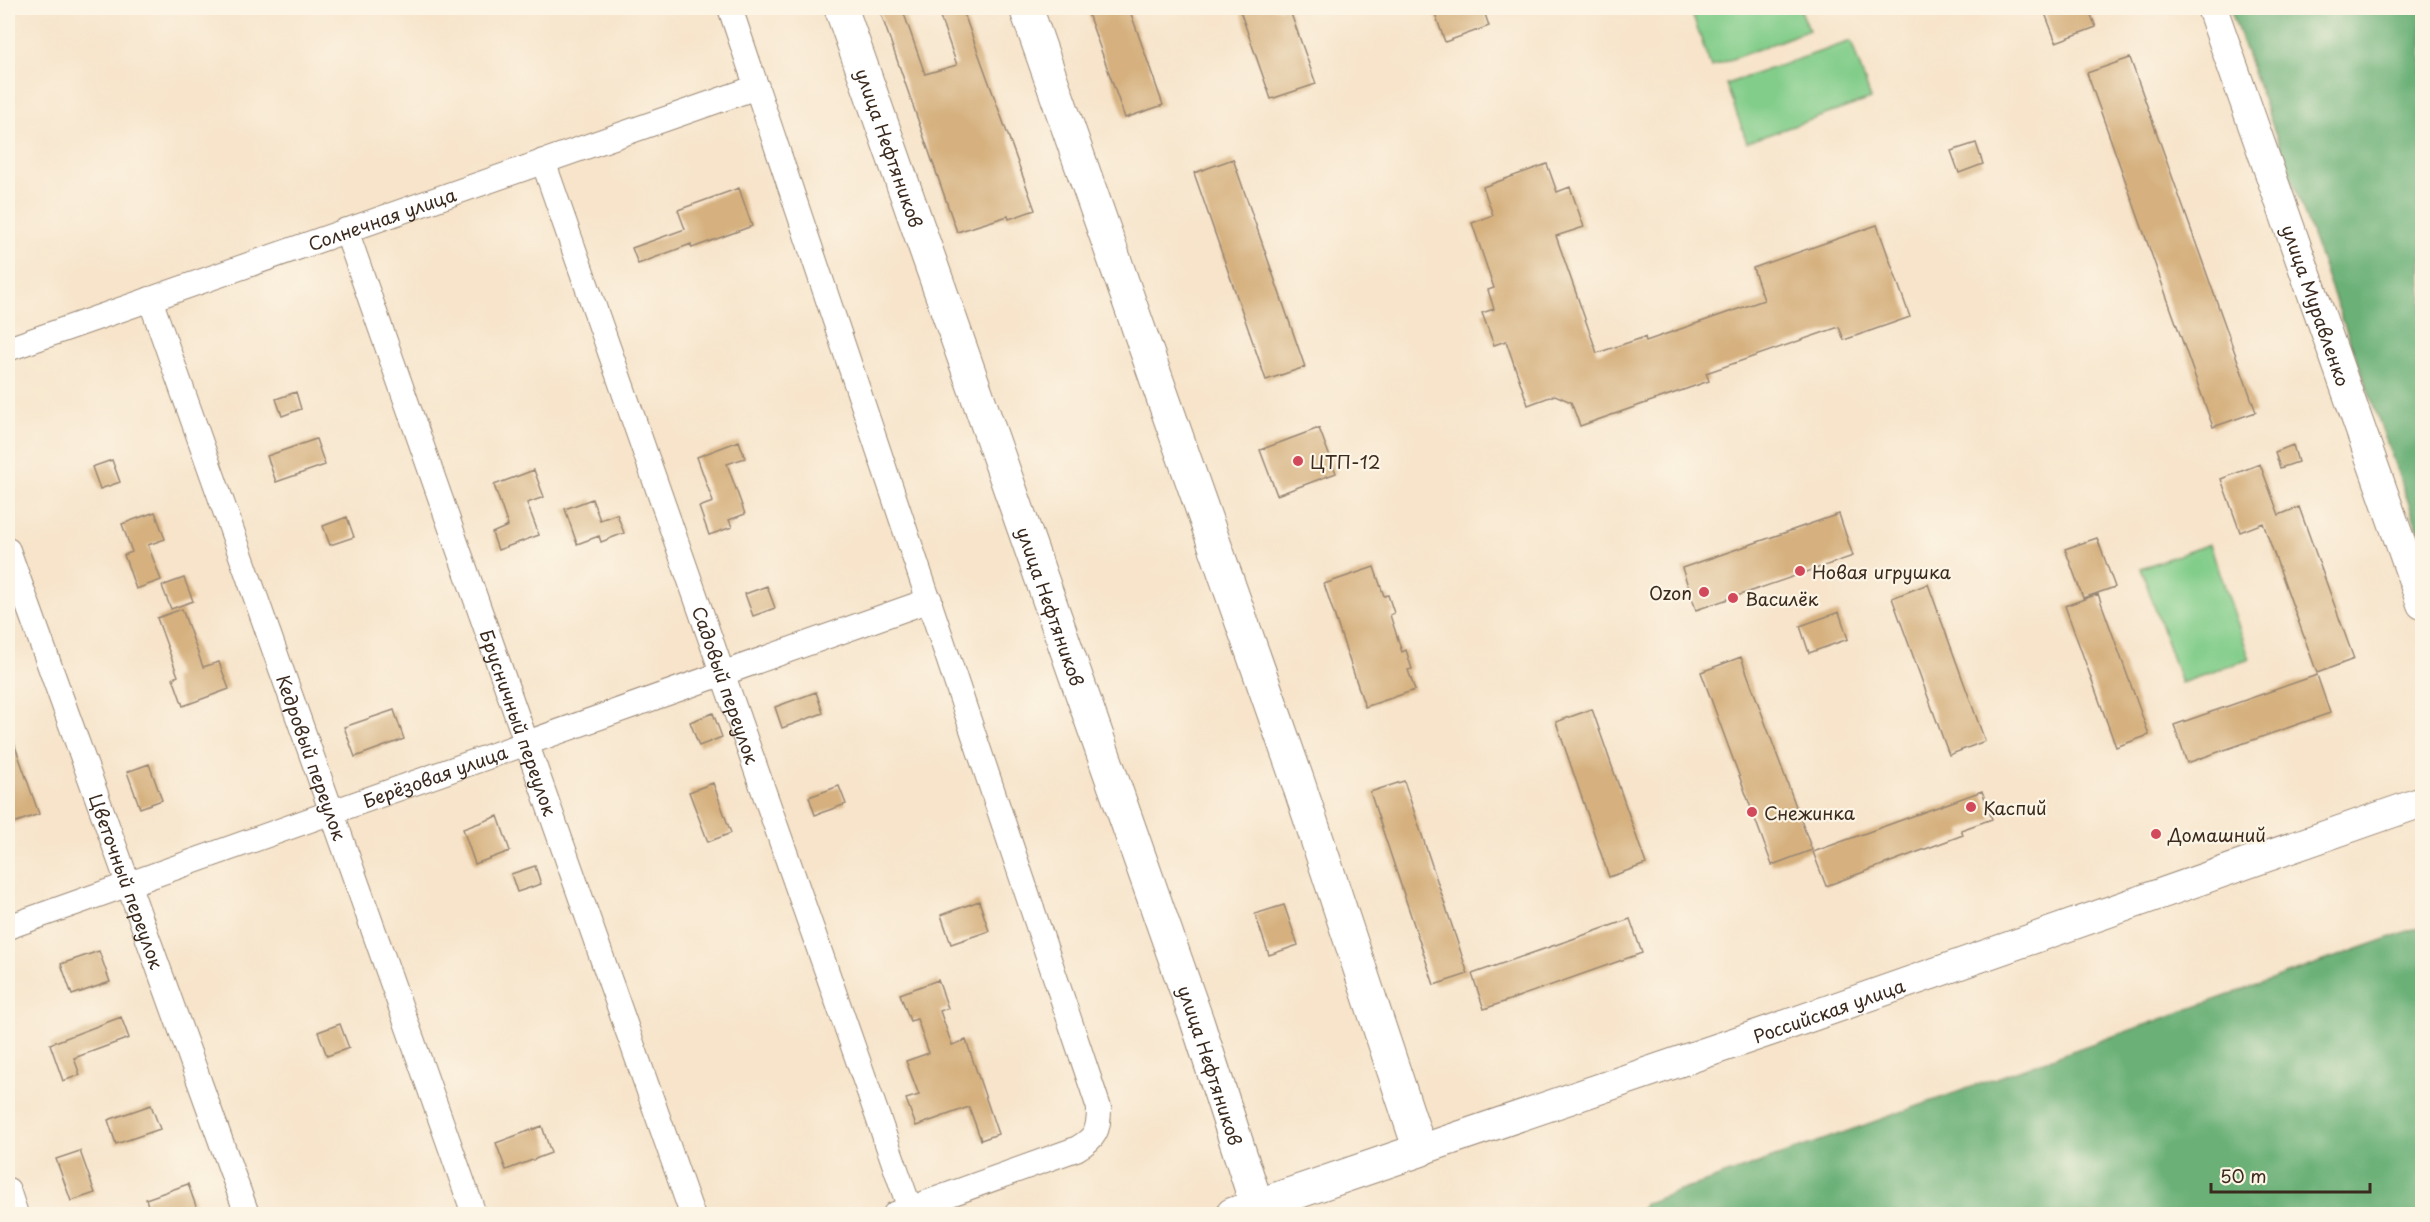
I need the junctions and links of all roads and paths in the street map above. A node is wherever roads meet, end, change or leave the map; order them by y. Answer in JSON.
{"nodes":[{"id":1,"x":730,"y":8,"type":"edge"},
{"id":2,"x":841,"y":8,"type":"edge"},
{"id":3,"x":1026,"y":8,"type":"edge"},
{"id":4,"x":2212,"y":8,"type":"edge"},
{"id":5,"x":757,"y":87,"type":"junction"},
{"id":6,"x":543,"y":161,"type":"junction"},
{"id":7,"x":346,"y":230,"type":"junction"},
{"id":8,"x":150,"y":299,"type":"junction"},
{"id":9,"x":8,"y":349,"type":"edge"},
{"id":10,"x":8,"y":550,"type":"edge"},
{"id":11,"x":930,"y":600,"type":"junction"},
{"id":12,"x":2422,"y":604,"type":"edge"},
{"id":13,"x":722,"y":673,"type":"junction"},
{"id":14,"x":526,"y":743,"type":"junction"},
{"id":15,"x":2422,"y":802,"type":"edge"},
{"id":16,"x":332,"y":812,"type":"junction"},
{"id":17,"x":128,"y":884,"type":"junction"},
{"id":18,"x":8,"y":927,"type":"edge"},
{"id":19,"x":1420,"y":1150,"type":"junction"},
{"id":20,"x":8,"y":1190,"type":"edge"},
{"id":21,"x":903,"y":1212,"type":"edge"},
{"id":22,"x":1250,"y":1212,"type":"edge"},
{"id":23,"x":16,"y":1215,"type":"edge"},
{"id":24,"x":248,"y":1215,"type":"edge"},
{"id":25,"x":474,"y":1215,"type":"edge"},
{"id":26,"x":692,"y":1215,"type":"edge"}],
"edges":[{"from":1,"to":5,"type":"street"},
{"from":2,"to":22,"type":"main road","name":"улица Нефтяников"},
{"from":3,"to":19,"type":"main road"},
{"from":4,"to":12,"type":"street","name":"улица Муравленко"},
{"from":5,"to":6,"type":"street","name":"Солнечная улица"},
{"from":5,"to":11,"type":"street"},
{"from":6,"to":7,"type":"street","name":"Солнечная улица"},
{"from":6,"to":13,"type":"street","name":"Садовый переулок"},
{"from":7,"to":8,"type":"street","name":"Солнечная улица"},
{"from":7,"to":14,"type":"street","name":"Брусничный переулок"},
{"from":8,"to":9,"type":"street","name":"Солнечная улица"},
{"from":8,"to":16,"type":"street","name":"Кедровый переулок"},
{"from":10,"to":17,"type":"street","name":"Цветочный переулок"},
{"from":11,"to":13,"type":"street","name":"Берёзовая улица"},
{"from":11,"to":21,"type":"street"},
{"from":13,"to":14,"type":"street","name":"Берёзовая улица"},
{"from":13,"to":21,"type":"street","name":"Садовый переулок"},
{"from":14,"to":16,"type":"street","name":"Берёзовая улица"},
{"from":14,"to":26,"type":"street","name":"Брусничный переулок"},
{"from":15,"to":19,"type":"street","name":"Российская улица"},
{"from":16,"to":17,"type":"street","name":"Берёзовая улица"},
{"from":16,"to":25,"type":"street","name":"Кедровый переулок"},
{"from":17,"to":18,"type":"street","name":"Берёзовая улица"},
{"from":17,"to":24,"type":"street","name":"Цветочный переулок"},
{"from":19,"to":22,"type":"main road","name":"Российская улица"},
{"from":20,"to":23,"type":"street"}]}
